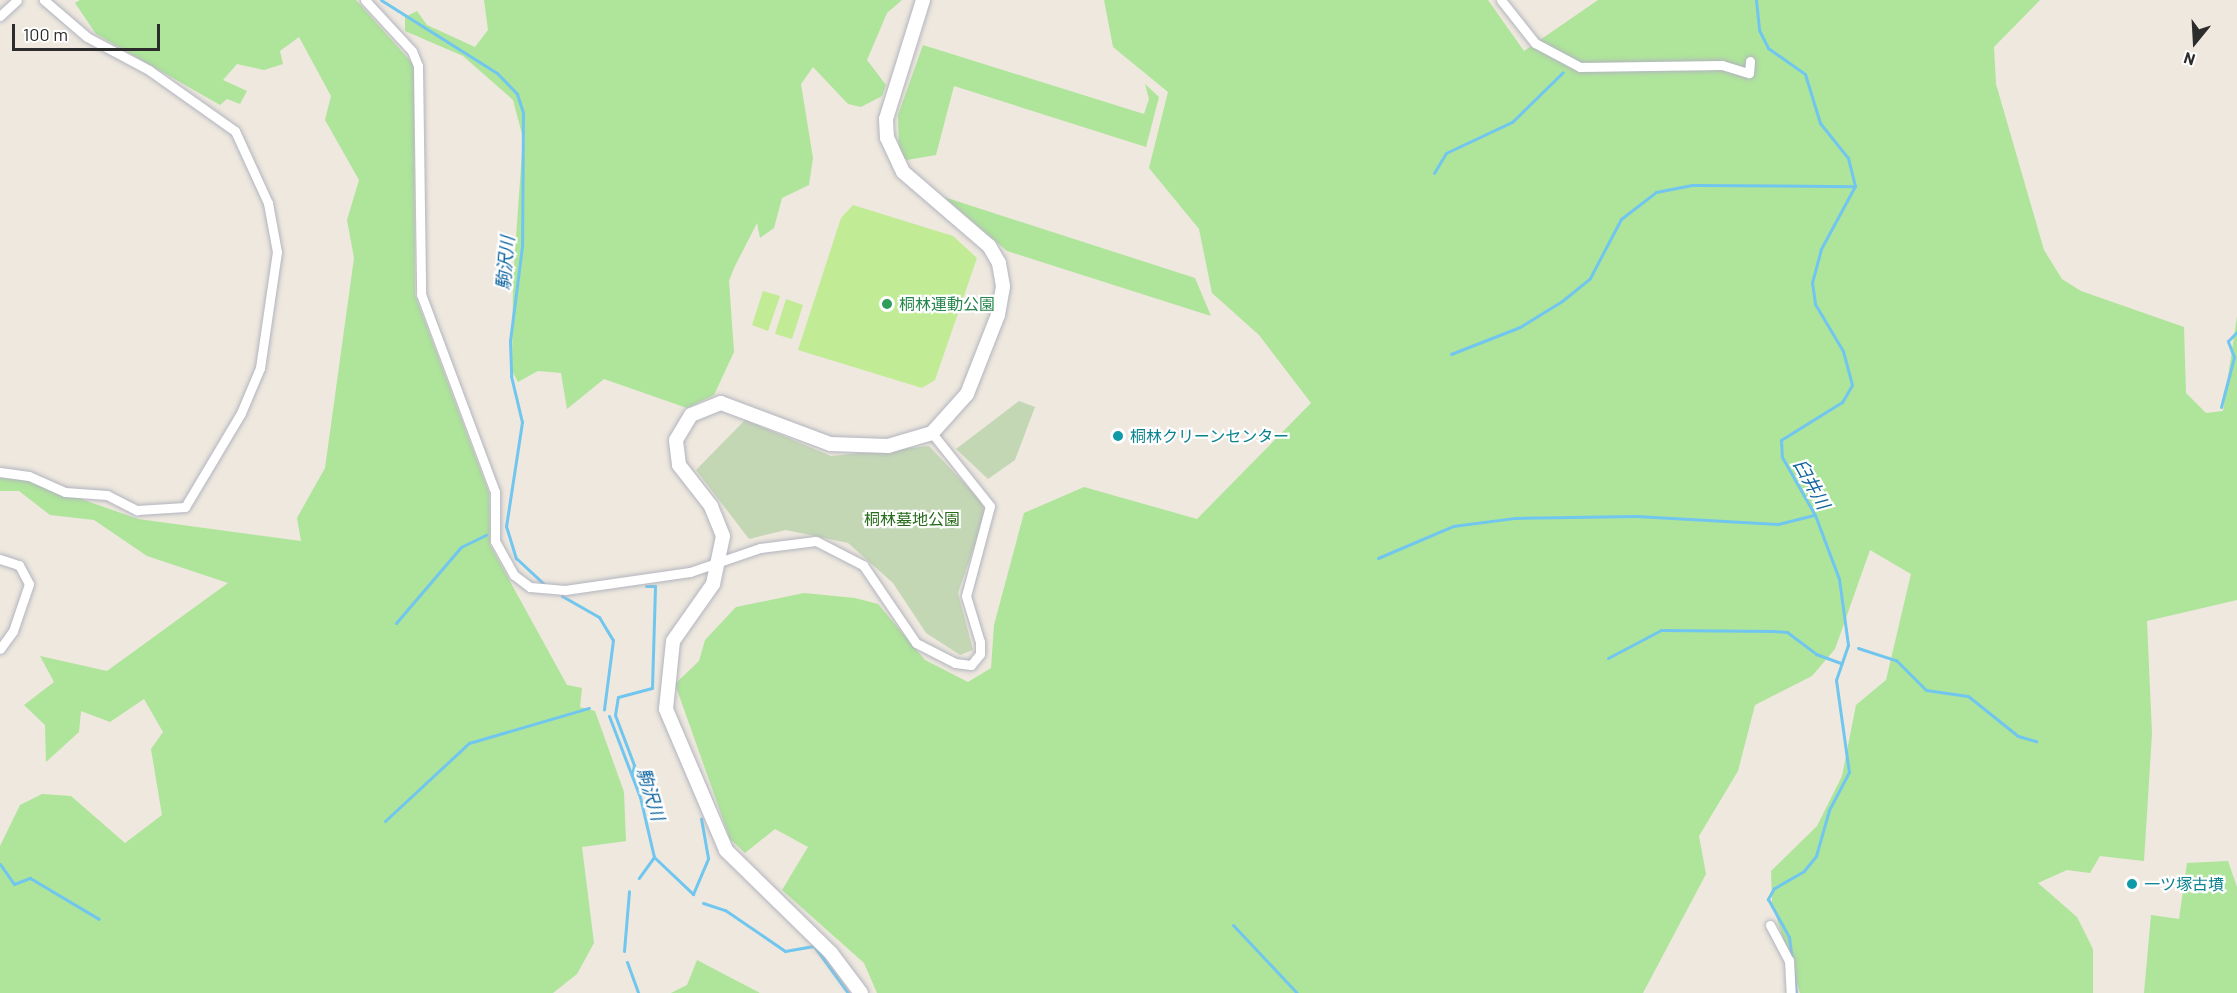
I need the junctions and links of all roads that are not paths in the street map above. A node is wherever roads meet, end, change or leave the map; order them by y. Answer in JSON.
{"nodes":[{"id":1,"x":17,"y":0,"type":"edge"},
{"id":2,"x":44,"y":0,"type":"edge"},
{"id":3,"x":365,"y":0,"type":"edge"},
{"id":4,"x":923,"y":0,"type":"edge"},
{"id":5,"x":1500,"y":0,"type":"edge"},
{"id":6,"x":0,"y":16,"type":"edge"},
{"id":7,"x":1750,"y":61,"type":"dead end"},
{"id":8,"x":932,"y":433,"type":"junction"},
{"id":9,"x":0,"y":472,"type":"edge"},
{"id":10,"x":0,"y":558,"type":"edge"},
{"id":11,"x":722,"y":562,"type":"junction"},
{"id":12,"x":0,"y":649,"type":"edge"},
{"id":13,"x":1770,"y":925,"type":"dead end"},
{"id":14,"x":861,"y":993,"type":"edge"},
{"id":15,"x":1791,"y":993,"type":"edge"}],
"edges":[{"from":1,"to":6,"type":"street"},
{"from":2,"to":9,"type":"street"},
{"from":3,"to":11,"type":"street"},
{"from":4,"to":8,"type":"street"},
{"from":5,"to":7,"type":"street"},
{"from":8,"to":11,"type":"street"},
{"from":8,"to":11,"type":"street"},
{"from":10,"to":12,"type":"street"},
{"from":11,"to":14,"type":"street"},
{"from":13,"to":15,"type":"street"}]}
